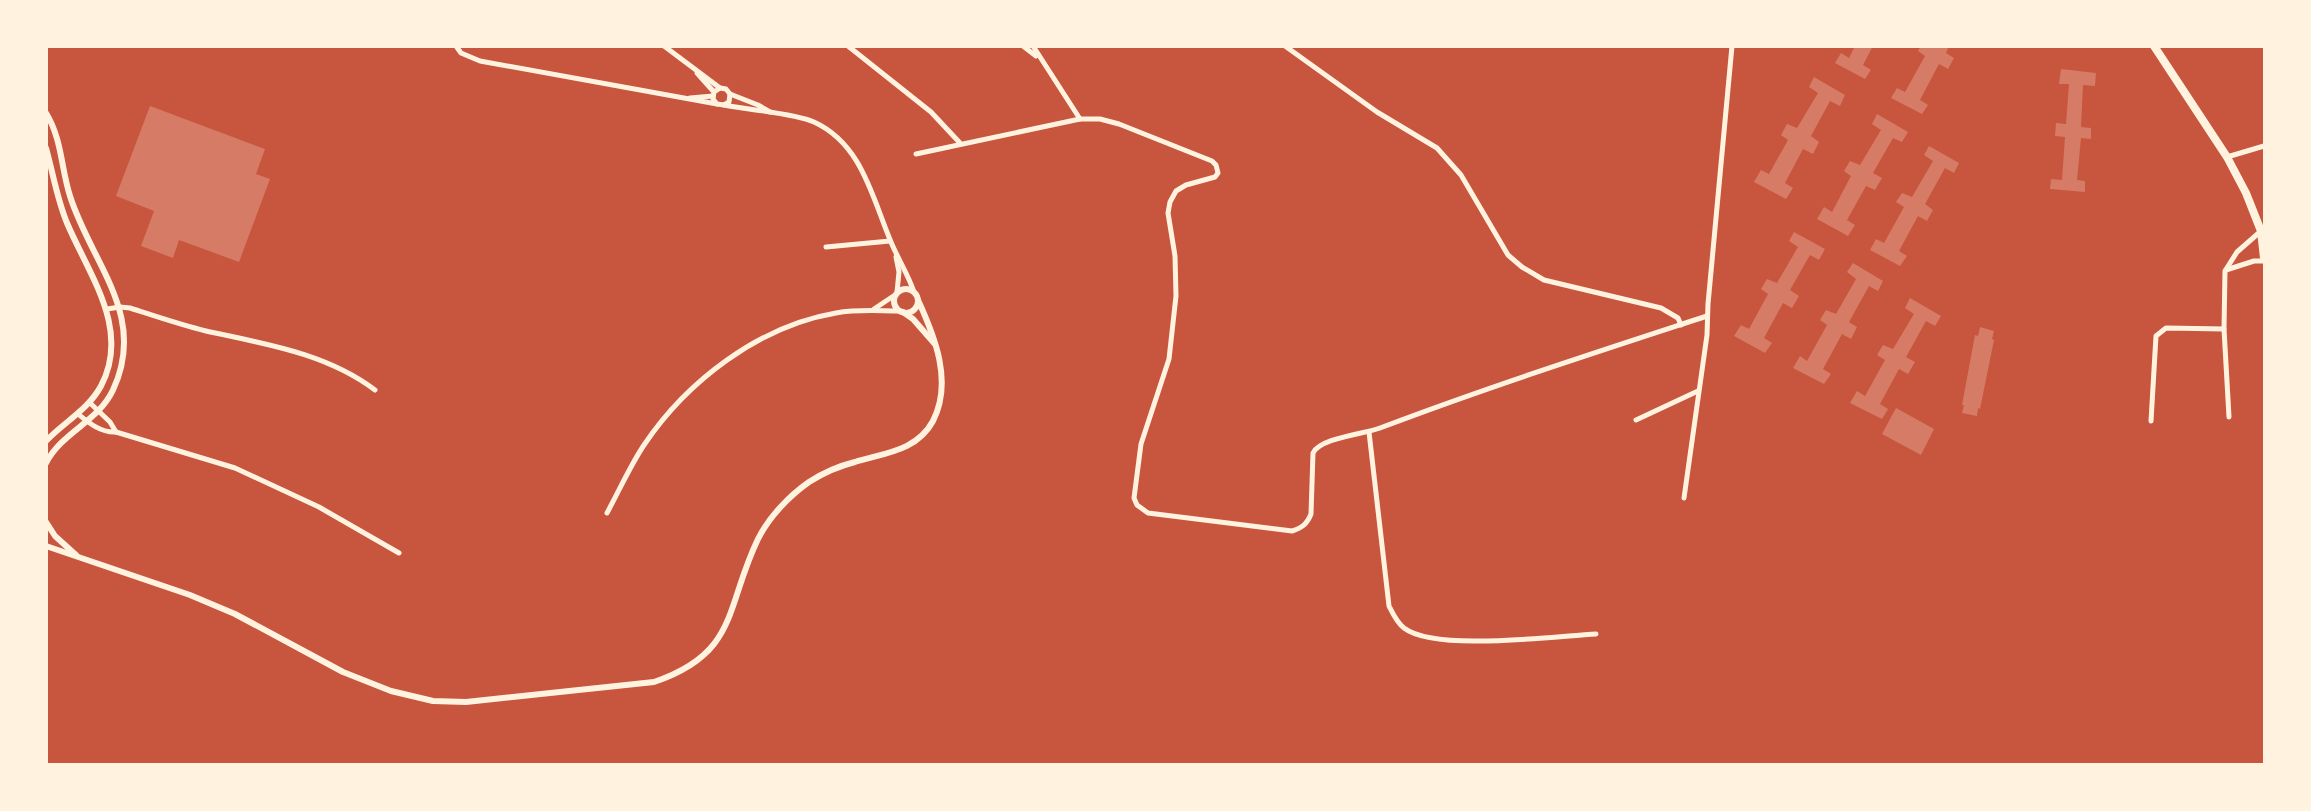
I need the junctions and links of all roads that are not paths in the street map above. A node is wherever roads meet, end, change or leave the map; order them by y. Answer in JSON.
{"nodes":[{"id":1,"x":456,"y":46,"type":"edge"},
{"id":2,"x":664,"y":46,"type":"edge"},
{"id":3,"x":848,"y":46,"type":"edge"},
{"id":4,"x":1023,"y":46,"type":"edge"},
{"id":5,"x":1033,"y":46,"type":"edge"},
{"id":6,"x":1286,"y":46,"type":"edge"},
{"id":7,"x":1732,"y":46,"type":"edge"},
{"id":8,"x":2154,"y":46,"type":"edge"},
{"id":9,"x":1040,"y":59,"type":"junction"},
{"id":10,"x":697,"y":72,"type":"junction"},
{"id":11,"x":720,"y":88,"type":"junction"},
{"id":12,"x":714,"y":94,"type":"junction"},
{"id":13,"x":730,"y":94,"type":"junction"},
{"id":14,"x":686,"y":98,"type":"junction"},
{"id":15,"x":717,"y":104,"type":"junction"},
{"id":16,"x":724,"y":105,"type":"junction"},
{"id":17,"x":770,"y":112,"type":"junction"},
{"id":18,"x":46,"y":113,"type":"edge"},
{"id":19,"x":1080,"y":119,"type":"junction"},
{"id":20,"x":960,"y":143,"type":"junction"},
{"id":21,"x":2265,"y":146,"type":"edge"},
{"id":22,"x":46,"y":148,"type":"edge"},
{"id":23,"x":916,"y":154,"type":"dead end"},
{"id":24,"x":2228,"y":157,"type":"junction"},
{"id":25,"x":2261,"y":231,"type":"junction"},
{"id":26,"x":890,"y":241,"type":"junction"},
{"id":27,"x":826,"y":247,"type":"dead end"},
{"id":28,"x":895,"y":252,"type":"junction"},
{"id":29,"x":2265,"y":260,"type":"edge"},
{"id":30,"x":2225,"y":271,"type":"junction"},
{"id":31,"x":914,"y":292,"type":"junction"},
{"id":32,"x":896,"y":294,"type":"junction"},
{"id":33,"x":918,"y":300,"type":"junction"},
{"id":34,"x":120,"y":307,"type":"junction"},
{"id":35,"x":107,"y":309,"type":"junction"},
{"id":36,"x":872,"y":309,"type":"junction"},
{"id":37,"x":901,"y":312,"type":"junction"},
{"id":38,"x":1707,"y":316,"type":"junction"},
{"id":39,"x":1681,"y":325,"type":"junction"},
{"id":40,"x":2224,"y":329,"type":"junction"},
{"id":41,"x":934,"y":343,"type":"junction"},
{"id":42,"x":375,"y":390,"type":"dead end"},
{"id":43,"x":1698,"y":391,"type":"junction"},
{"id":44,"x":89,"y":402,"type":"junction"},
{"id":45,"x":99,"y":411,"type":"junction"},
{"id":46,"x":78,"y":414,"type":"junction"},
{"id":47,"x":2229,"y":417,"type":"dead end"},
{"id":48,"x":1636,"y":420,"type":"dead end"},
{"id":49,"x":2151,"y":421,"type":"dead end"},
{"id":50,"x":88,"y":422,"type":"junction"},
{"id":51,"x":116,"y":432,"type":"junction"},
{"id":52,"x":1370,"y":432,"type":"junction"},
{"id":53,"x":46,"y":441,"type":"edge"},
{"id":54,"x":46,"y":463,"type":"edge"},
{"id":55,"x":1684,"y":498,"type":"dead end"},
{"id":56,"x":606,"y":513,"type":"dead end"},
{"id":57,"x":46,"y":522,"type":"edge"},
{"id":58,"x":55,"y":536,"type":"junction"},
{"id":59,"x":46,"y":546,"type":"edge"},
{"id":60,"x":399,"y":553,"type":"dead end"},
{"id":61,"x":79,"y":558,"type":"junction"},
{"id":62,"x":1596,"y":634,"type":"dead end"}],
"edges":[{"from":1,"to":14,"type":"street"},
{"from":2,"to":10,"type":"street"},
{"from":3,"to":20,"type":"street"},
{"from":4,"to":9,"type":"street"},
{"from":5,"to":9,"type":"street"},
{"from":6,"to":39,"type":"street"},
{"from":7,"to":38,"type":"street"},
{"from":8,"to":24,"type":"main road"},
{"from":9,"to":19,"type":"street"},
{"from":10,"to":11,"type":"street"},
{"from":10,"to":12,"type":"street"},
{"from":11,"to":12,"type":"street"},
{"from":11,"to":13,"type":"street"},
{"from":12,"to":14,"type":"street"},
{"from":12,"to":15,"type":"street"},
{"from":13,"to":16,"type":"street"},
{"from":13,"to":17,"type":"street"},
{"from":14,"to":15,"type":"street"},
{"from":15,"to":16,"type":"street"},
{"from":16,"to":17,"type":"street"},
{"from":17,"to":26,"type":"street"},
{"from":18,"to":34,"type":"street"},
{"from":19,"to":20,"type":"street"},
{"from":19,"to":52,"type":"street"},
{"from":20,"to":23,"type":"street"},
{"from":21,"to":24,"type":"street"},
{"from":22,"to":35,"type":"street"},
{"from":24,"to":25,"type":"main road"},
{"from":25,"to":29,"type":"main road"},
{"from":25,"to":30,"type":"street"},
{"from":26,"to":27,"type":"street"},
{"from":26,"to":28,"type":"street"},
{"from":28,"to":31,"type":"street"},
{"from":28,"to":32,"type":"street"},
{"from":29,"to":30,"type":"street"},
{"from":30,"to":40,"type":"street"},
{"from":31,"to":32,"type":"street"},
{"from":31,"to":33,"type":"street"},
{"from":32,"to":36,"type":"street"},
{"from":32,"to":37,"type":"street"},
{"from":33,"to":37,"type":"street"},
{"from":33,"to":41,"type":"street"},
{"from":34,"to":35,"type":"street"},
{"from":34,"to":42,"type":"street"},
{"from":34,"to":45,"type":"street"},
{"from":35,"to":44,"type":"street"},
{"from":36,"to":37,"type":"street"},
{"from":36,"to":56,"type":"street"},
{"from":37,"to":41,"type":"street"},
{"from":38,"to":39,"type":"street"},
{"from":38,"to":43,"type":"street"},
{"from":39,"to":52,"type":"street"},
{"from":40,"to":47,"type":"street"},
{"from":40,"to":49,"type":"street"},
{"from":41,"to":61,"type":"street"},
{"from":43,"to":48,"type":"street"},
{"from":43,"to":55,"type":"street"},
{"from":44,"to":45,"type":"street"},
{"from":44,"to":46,"type":"street"},
{"from":45,"to":50,"type":"street"},
{"from":45,"to":51,"type":"street"},
{"from":46,"to":50,"type":"street"},
{"from":46,"to":53,"type":"street"},
{"from":50,"to":51,"type":"street"},
{"from":50,"to":54,"type":"street"},
{"from":51,"to":60,"type":"street"},
{"from":52,"to":62,"type":"street"},
{"from":57,"to":58,"type":"street"},
{"from":58,"to":59,"type":"street"},
{"from":58,"to":61,"type":"street"},
{"from":59,"to":61,"type":"street"}]}
